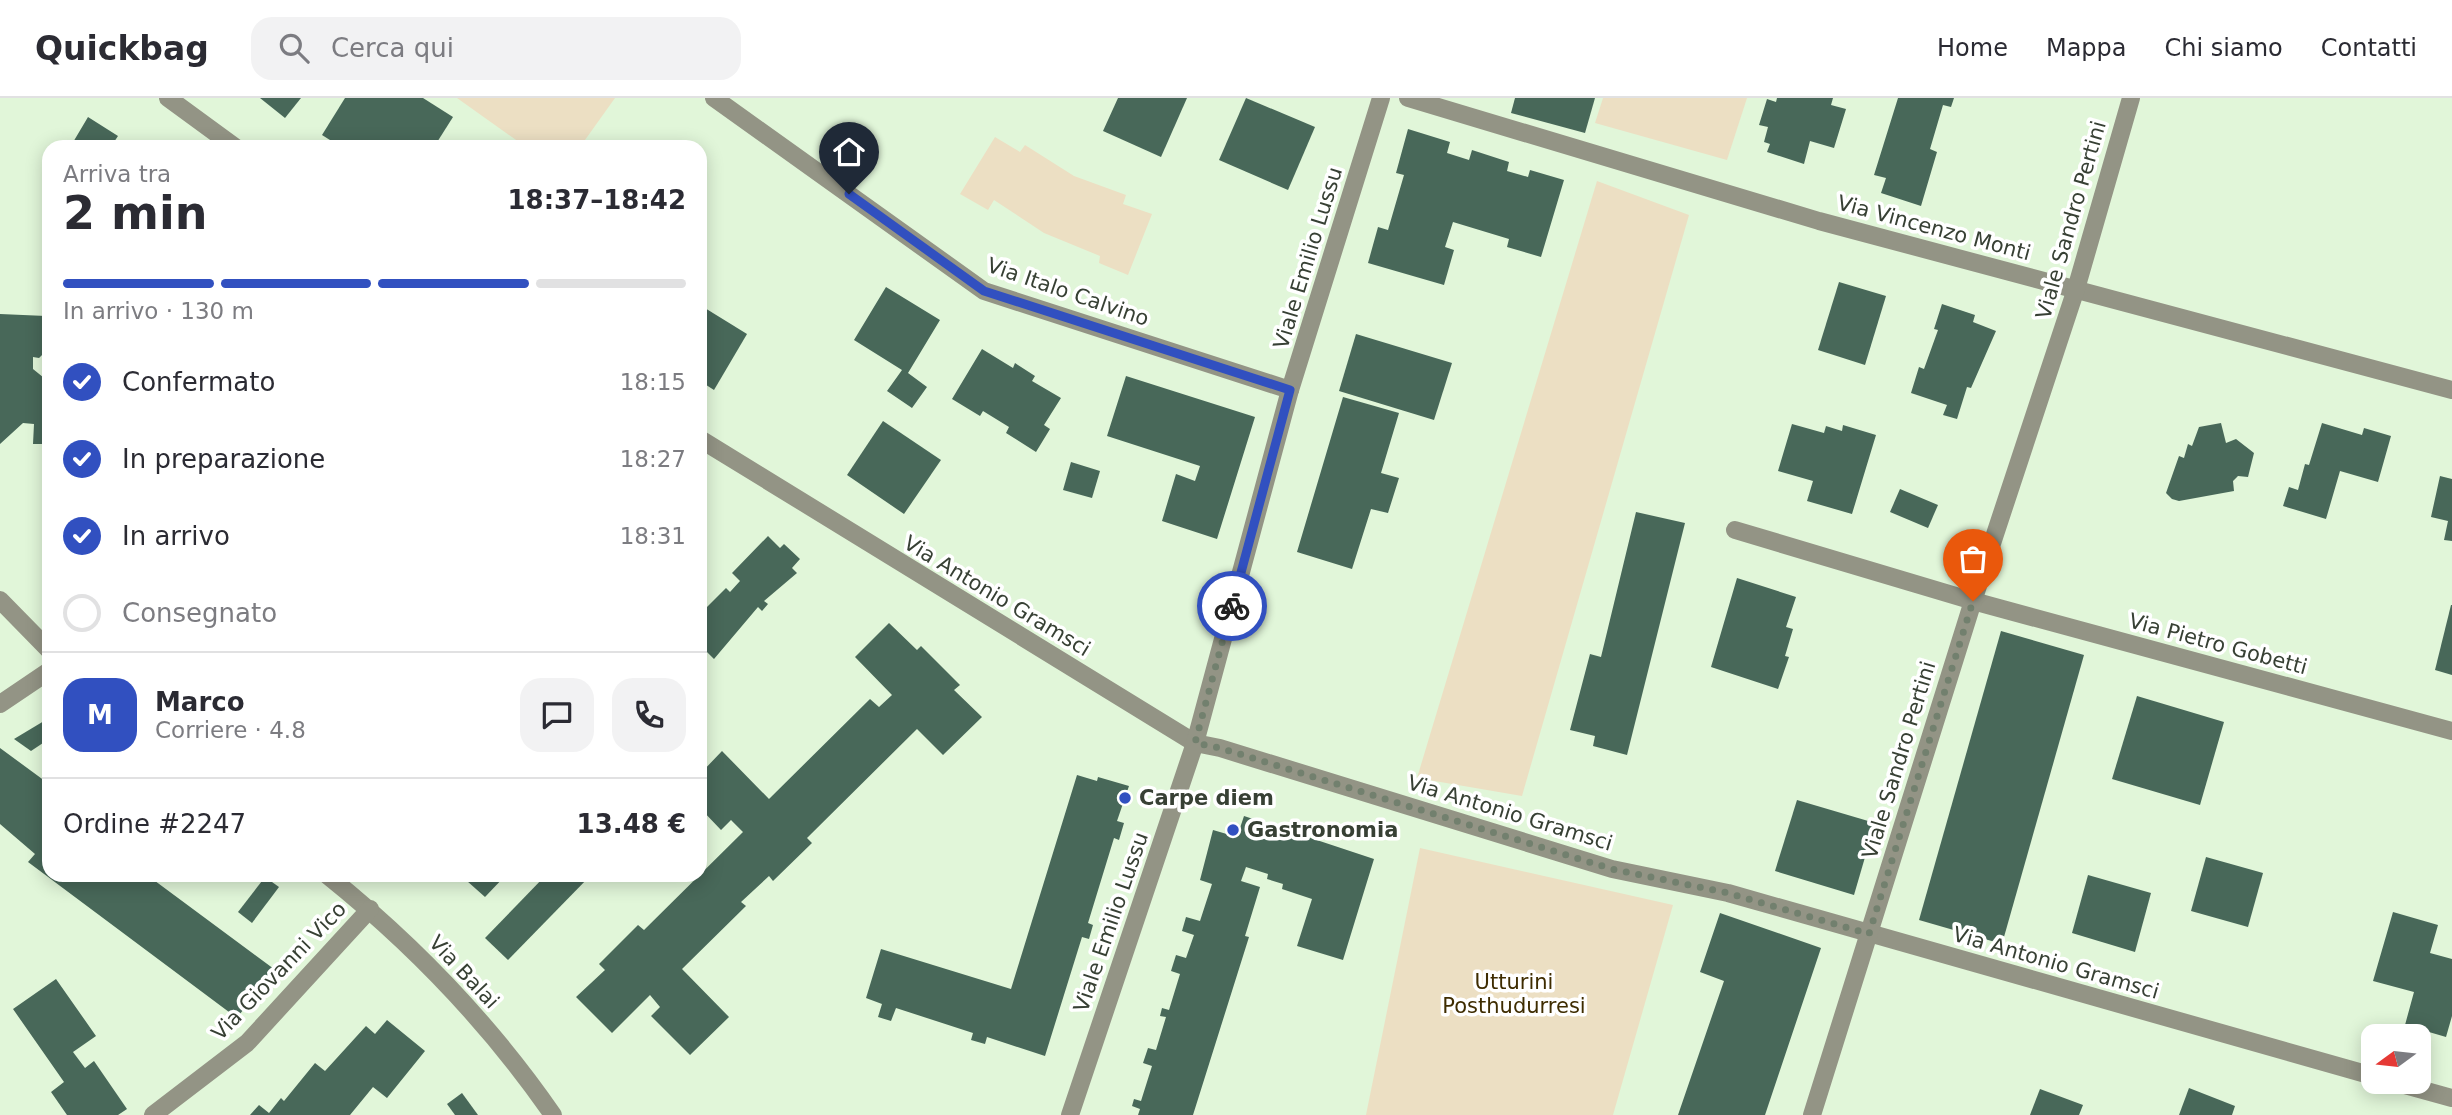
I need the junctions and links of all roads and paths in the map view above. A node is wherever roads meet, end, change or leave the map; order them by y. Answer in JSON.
{"nodes":[{"id":1,"x":168,"y":98,"type":"edge"},
{"id":2,"x":714,"y":98,"type":"edge"},
{"id":3,"x":1381,"y":98,"type":"edge"},
{"id":4,"x":1408,"y":98,"type":"edge"},
{"id":5,"x":2131,"y":98,"type":"edge"},
{"id":6,"x":225,"y":140,"type":"edge"},
{"id":7,"x":2076,"y":289,"type":"junction"},
{"id":8,"x":1290,"y":390,"type":"junction"},
{"id":9,"x":2452,"y":390,"type":"edge"},
{"id":10,"x":707,"y":443,"type":"edge"},
{"id":11,"x":1735,"y":530,"type":"dead end"},
{"id":12,"x":0,"y":600,"type":"edge"},
{"id":13,"x":1973,"y":601,"type":"junction"},
{"id":14,"x":42,"y":643,"type":"edge"},
{"id":15,"x":42,"y":676,"type":"edge"},
{"id":16,"x":0,"y":704,"type":"edge"},
{"id":17,"x":2452,"y":731,"type":"edge"},
{"id":18,"x":1195,"y":743,"type":"junction"},
{"id":19,"x":336,"y":882,"type":"edge"},
{"id":20,"x":370,"y":909,"type":"junction"},
{"id":21,"x":1869,"y":934,"type":"junction"},
{"id":22,"x":2361,"y":1073,"type":"edge"},
{"id":23,"x":2431,"y":1092,"type":"edge"},
{"id":24,"x":2452,"y":1098,"type":"edge"},
{"id":25,"x":153,"y":1115,"type":"edge"},
{"id":26,"x":553,"y":1115,"type":"edge"},
{"id":27,"x":1070,"y":1115,"type":"edge"},
{"id":28,"x":1812,"y":1115,"type":"edge"}],
"edges":[{"from":1,"to":6,"type":"street"},
{"from":2,"to":8,"type":"street","name":"Via Italo Calvino"},
{"from":3,"to":8,"type":"street","name":"Viale Emilio Lussu"},
{"from":4,"to":7,"type":"street","name":"Via Vincenzo Monti"},
{"from":5,"to":7,"type":"street","name":"Viale Sandro Pertini"},
{"from":7,"to":9,"type":"street","name":"Via Vincenzo Monti"},
{"from":7,"to":13,"type":"street","name":"Viale Sandro Pertini"},
{"from":8,"to":18,"type":"street","name":"Viale Emilio Lussu"},
{"from":10,"to":18,"type":"street","name":"Via Antonio Gramsci"},
{"from":11,"to":13,"type":"street","name":"Via Pietro Gobetti"},
{"from":12,"to":14,"type":"street"},
{"from":13,"to":17,"type":"street","name":"Via Pietro Gobetti"},
{"from":13,"to":21,"type":"street","name":"Viale Sandro Pertini"},
{"from":15,"to":16,"type":"street"},
{"from":18,"to":21,"type":"street","name":"Via Antonio Gramsci"},
{"from":18,"to":27,"type":"street","name":"Viale Emilio Lussu"},
{"from":19,"to":20,"type":"street","name":"Via Balai"},
{"from":20,"to":25,"type":"street","name":"Via Giovanni Vico"},
{"from":20,"to":26,"type":"street","name":"Via Balai"},
{"from":21,"to":22,"type":"street","name":"Via Antonio Gramsci"},
{"from":21,"to":28,"type":"street","name":"Viale Sandro Pertini"},
{"from":23,"to":24,"type":"street"}]}
